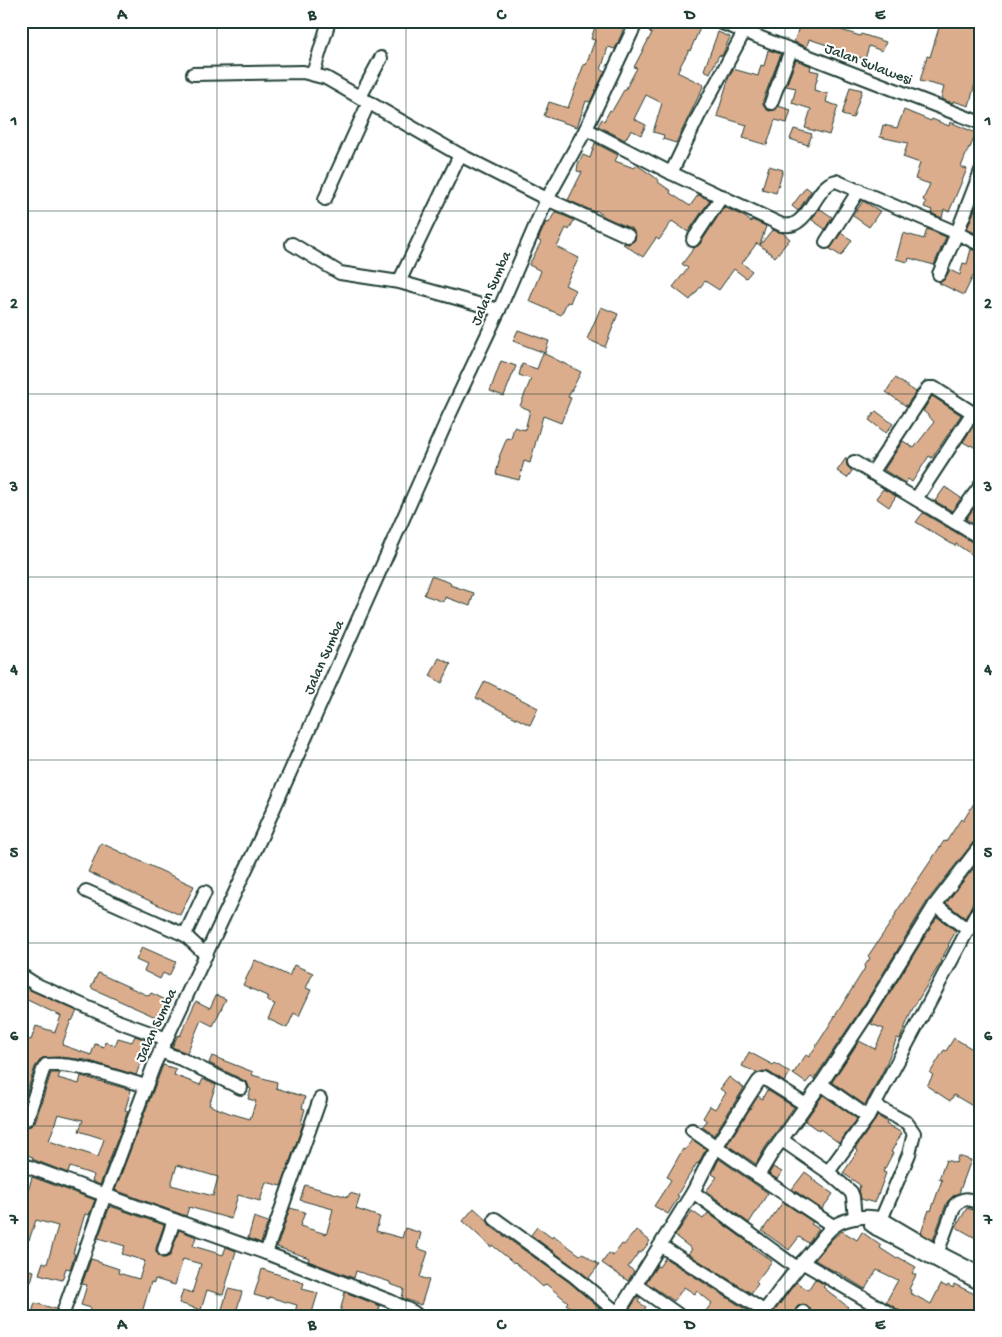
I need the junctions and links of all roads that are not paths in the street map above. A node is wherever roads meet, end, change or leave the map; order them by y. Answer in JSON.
{"nodes":[{"id":1,"x":330,"y":21,"type":"edge"},
{"id":2,"x":637,"y":21,"type":"edge"},
{"id":3,"x":716,"y":21,"type":"edge"},
{"id":4,"x":744,"y":32,"type":"junction"},
{"id":5,"x":791,"y":50,"type":"junction"},
{"id":6,"x":381,"y":58,"type":"dead end"},
{"id":7,"x":193,"y":74,"type":"dead end"},
{"id":8,"x":313,"y":74,"type":"junction"},
{"id":9,"x":364,"y":99,"type":"junction"},
{"id":10,"x":771,"y":103,"type":"dead end"},
{"id":11,"x":981,"y":123,"type":"edge"},
{"id":12,"x":586,"y":129,"type":"junction"},
{"id":13,"x":460,"y":155,"type":"junction"},
{"id":14,"x":981,"y":171,"type":"edge"},
{"id":15,"x":671,"y":173,"type":"junction"},
{"id":16,"x":859,"y":190,"type":"junction"},
{"id":17,"x":722,"y":196,"type":"junction"},
{"id":18,"x":325,"y":199,"type":"dead end"},
{"id":19,"x":547,"y":199,"type":"junction"},
{"id":20,"x":957,"y":233,"type":"junction"},
{"id":21,"x":628,"y":236,"type":"dead end"},
{"id":22,"x":693,"y":240,"type":"dead end"},
{"id":23,"x":826,"y":242,"type":"dead end"},
{"id":24,"x":292,"y":244,"type":"dead end"},
{"id":25,"x":981,"y":245,"type":"edge"},
{"id":26,"x":939,"y":274,"type":"dead end"},
{"id":27,"x":400,"y":282,"type":"junction"},
{"id":28,"x":499,"y":310,"type":"junction"},
{"id":29,"x":977,"y":415,"type":"edge"},
{"id":30,"x":854,"y":462,"type":"dead end"},
{"id":31,"x":872,"y":473,"type":"junction"},
{"id":32,"x":981,"y":485,"type":"edge"},
{"id":33,"x":916,"y":499,"type":"junction"},
{"id":34,"x":954,"y":522,"type":"junction"},
{"id":35,"x":981,"y":538,"type":"edge"},
{"id":36,"x":981,"y":845,"type":"edge"},
{"id":37,"x":86,"y":891,"type":"dead end"},
{"id":38,"x":205,"y":892,"type":"dead end"},
{"id":39,"x":935,"y":905,"type":"junction"},
{"id":40,"x":981,"y":905,"type":"edge"},
{"id":41,"x":968,"y":930,"type":"junction"},
{"id":42,"x":185,"y":934,"type":"junction"},
{"id":43,"x":206,"y":955,"type":"junction"},
{"id":44,"x":21,"y":976,"type":"edge"},
{"id":45,"x":167,"y":1039,"type":"junction"},
{"id":46,"x":160,"y":1051,"type":"junction"},
{"id":47,"x":821,"y":1084,"type":"junction"},
{"id":48,"x":146,"y":1086,"type":"junction"},
{"id":49,"x":241,"y":1088,"type":"dead end"},
{"id":50,"x":320,"y":1099,"type":"dead end"},
{"id":51,"x":806,"y":1105,"type":"junction"},
{"id":52,"x":874,"y":1105,"type":"junction"},
{"id":53,"x":868,"y":1117,"type":"junction"},
{"id":54,"x":27,"y":1119,"type":"dead end"},
{"id":55,"x":692,"y":1130,"type":"dead end"},
{"id":56,"x":782,"y":1140,"type":"junction"},
{"id":57,"x":716,"y":1147,"type":"junction"},
{"id":58,"x":21,"y":1164,"type":"edge"},
{"id":59,"x":828,"y":1172,"type":"junction"},
{"id":60,"x":758,"y":1176,"type":"junction"},
{"id":61,"x":693,"y":1192,"type":"junction"},
{"id":62,"x":105,"y":1195,"type":"junction"},
{"id":63,"x":981,"y":1205,"type":"edge"},
{"id":64,"x":860,"y":1218,"type":"junction"},
{"id":65,"x":495,"y":1219,"type":"dead end"},
{"id":66,"x":174,"y":1220,"type":"junction"},
{"id":67,"x":879,"y":1224,"type":"junction"},
{"id":68,"x":833,"y":1226,"type":"junction"},
{"id":69,"x":661,"y":1246,"type":"junction"},
{"id":70,"x":164,"y":1250,"type":"dead end"},
{"id":71,"x":266,"y":1252,"type":"junction"},
{"id":72,"x":937,"y":1255,"type":"junction"},
{"id":73,"x":799,"y":1265,"type":"junction"},
{"id":74,"x":981,"y":1274,"type":"edge"},
{"id":75,"x":981,"y":1284,"type":"edge"},
{"id":76,"x":636,"y":1285,"type":"junction"},
{"id":77,"x":762,"y":1313,"type":"edge"},
{"id":78,"x":619,"y":1314,"type":"edge"},
{"id":79,"x":414,"y":1315,"type":"edge"},
{"id":80,"x":62,"y":1316,"type":"edge"},
{"id":81,"x":680,"y":1316,"type":"edge"},
{"id":82,"x":894,"y":1316,"type":"edge"}],
"edges":[{"from":1,"to":8,"type":"street"},
{"from":2,"to":12,"type":"street","name":"Jalan Sumba"},
{"from":3,"to":4,"type":"street","name":"Jalan Sulawesi"},
{"from":4,"to":5,"type":"street","name":"Jalan Sulawesi"},
{"from":4,"to":15,"type":"street"},
{"from":5,"to":10,"type":"street"},
{"from":5,"to":11,"type":"street","name":"Jalan Sulawesi"},
{"from":6,"to":9,"type":"street"},
{"from":7,"to":8,"type":"street"},
{"from":8,"to":9,"type":"street"},
{"from":9,"to":13,"type":"street"},
{"from":9,"to":18,"type":"street"},
{"from":12,"to":15,"type":"street"},
{"from":12,"to":19,"type":"street","name":"Jalan Sumba"},
{"from":13,"to":19,"type":"street"},
{"from":13,"to":27,"type":"street"},
{"from":14,"to":20,"type":"street"},
{"from":15,"to":17,"type":"street"},
{"from":16,"to":17,"type":"street"},
{"from":16,"to":20,"type":"street"},
{"from":16,"to":23,"type":"street"},
{"from":17,"to":22,"type":"street"},
{"from":19,"to":21,"type":"street"},
{"from":19,"to":28,"type":"street","name":"Jalan Sumba"},
{"from":20,"to":25,"type":"street"},
{"from":20,"to":26,"type":"street"},
{"from":24,"to":27,"type":"street"},
{"from":27,"to":28,"type":"street"},
{"from":28,"to":43,"type":"street","name":"Jalan Sumba"},
{"from":29,"to":31,"type":"street"},
{"from":29,"to":33,"type":"street"},
{"from":30,"to":31,"type":"street"},
{"from":31,"to":33,"type":"street"},
{"from":32,"to":34,"type":"street"},
{"from":33,"to":34,"type":"street"},
{"from":34,"to":35,"type":"street"},
{"from":36,"to":39,"type":"street"},
{"from":37,"to":42,"type":"street"},
{"from":38,"to":42,"type":"street"},
{"from":39,"to":41,"type":"street"},
{"from":39,"to":47,"type":"street"},
{"from":40,"to":41,"type":"street"},
{"from":41,"to":52,"type":"street"},
{"from":42,"to":43,"type":"street"},
{"from":43,"to":45,"type":"street","name":"Jalan Sumba"},
{"from":44,"to":45,"type":"street"},
{"from":45,"to":46,"type":"street","name":"Jalan Sumba"},
{"from":46,"to":48,"type":"street","name":"Jalan Sumba"},
{"from":46,"to":49,"type":"street"},
{"from":47,"to":51,"type":"street"},
{"from":47,"to":53,"type":"street"},
{"from":48,"to":54,"type":"street"},
{"from":48,"to":62,"type":"street","name":"Jalan Sumba"},
{"from":50,"to":71,"type":"street"},
{"from":51,"to":56,"type":"street"},
{"from":51,"to":57,"type":"street"},
{"from":52,"to":53,"type":"street"},
{"from":52,"to":67,"type":"street"},
{"from":53,"to":59,"type":"street"},
{"from":55,"to":57,"type":"street"},
{"from":56,"to":59,"type":"street"},
{"from":56,"to":60,"type":"street"},
{"from":57,"to":60,"type":"street"},
{"from":57,"to":61,"type":"street"},
{"from":58,"to":62,"type":"street"},
{"from":59,"to":64,"type":"street"},
{"from":60,"to":68,"type":"street"},
{"from":61,"to":69,"type":"street"},
{"from":61,"to":73,"type":"street"},
{"from":62,"to":66,"type":"street"},
{"from":62,"to":80,"type":"street","name":"Jalan Sumba"},
{"from":63,"to":72,"type":"street"},
{"from":64,"to":67,"type":"street"},
{"from":64,"to":68,"type":"street"},
{"from":65,"to":78,"type":"street"},
{"from":66,"to":70,"type":"street"},
{"from":66,"to":71,"type":"street"},
{"from":67,"to":72,"type":"street"},
{"from":68,"to":73,"type":"street"},
{"from":69,"to":76,"type":"street"},
{"from":69,"to":77,"type":"street"},
{"from":71,"to":79,"type":"street"},
{"from":72,"to":74,"type":"street"},
{"from":72,"to":75,"type":"street"},
{"from":73,"to":77,"type":"street"},
{"from":73,"to":82,"type":"street"},
{"from":76,"to":78,"type":"street"},
{"from":76,"to":81,"type":"street"}]}
